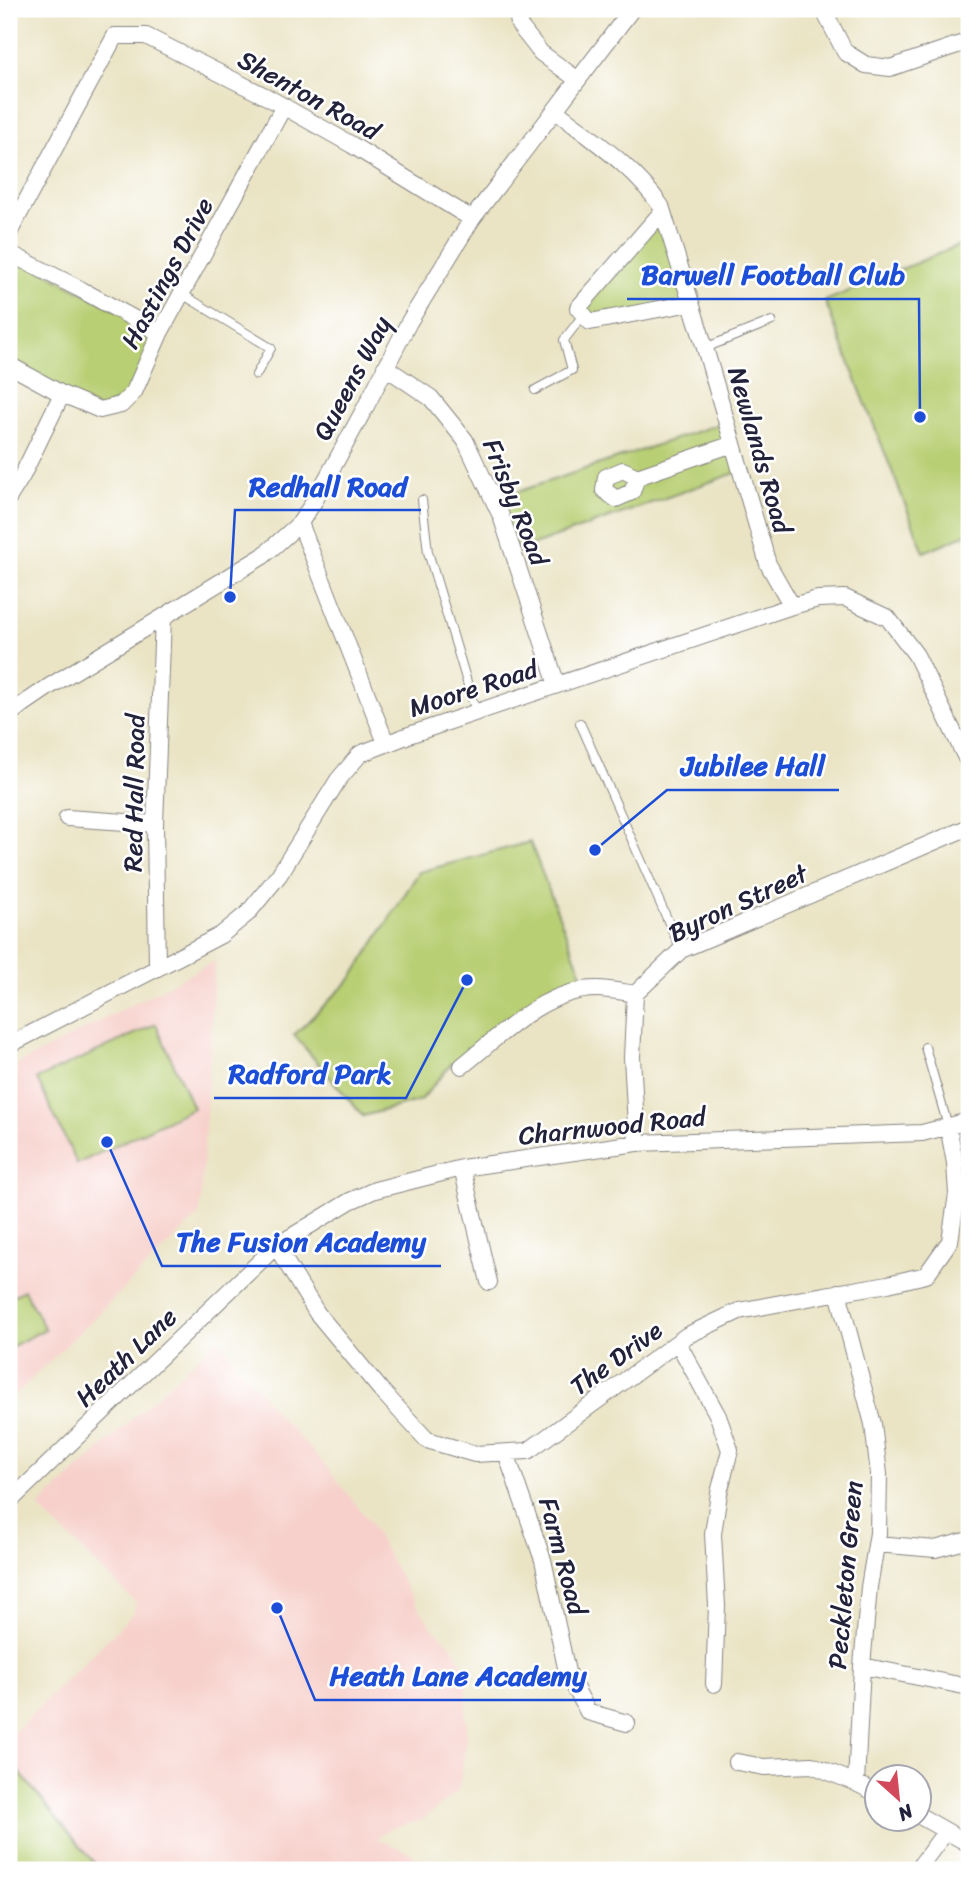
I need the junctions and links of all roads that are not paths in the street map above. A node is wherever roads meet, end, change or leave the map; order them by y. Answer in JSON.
{"nodes":[{"id":1,"x":517,"y":9,"type":"edge"},
{"id":2,"x":632,"y":9,"type":"edge"},
{"id":3,"x":822,"y":9,"type":"edge"},
{"id":4,"x":969,"y":41,"type":"edge"},
{"id":5,"x":578,"y":80,"type":"junction"},
{"id":6,"x":284,"y":106,"type":"junction"},
{"id":7,"x":556,"y":111,"type":"junction"},
{"id":8,"x":662,"y":212,"type":"junction"},
{"id":9,"x":472,"y":219,"type":"junction"},
{"id":10,"x":9,"y":233,"type":"edge"},
{"id":11,"x":9,"y":253,"type":"edge"},
{"id":12,"x":182,"y":294,"type":"junction"},
{"id":13,"x":691,"y":303,"type":"junction"},
{"id":14,"x":584,"y":314,"type":"junction"},
{"id":15,"x":772,"y":321,"type":"dead end"},
{"id":16,"x":160,"y":333,"type":"junction"},
{"id":17,"x":705,"y":348,"type":"junction"},
{"id":18,"x":9,"y":365,"type":"edge"},
{"id":19,"x":385,"y":367,"type":"junction"},
{"id":20,"x":256,"y":375,"type":"dead end"},
{"id":21,"x":535,"y":390,"type":"dead end"},
{"id":22,"x":62,"y":394,"type":"junction"},
{"id":23,"x":733,"y":444,"type":"junction"},
{"id":24,"x":637,"y":477,"type":"dead end"},
{"id":25,"x":9,"y":497,"type":"edge"},
{"id":26,"x":422,"y":500,"type":"dead end"},
{"id":27,"x":300,"y":523,"type":"junction"},
{"id":28,"x":792,"y":606,"type":"junction"},
{"id":29,"x":163,"y":618,"type":"junction"},
{"id":30,"x":557,"y":685,"type":"junction"},
{"id":31,"x":476,"y":712,"type":"junction"},
{"id":32,"x":9,"y":714,"type":"edge"},
{"id":33,"x":580,"y":723,"type":"dead end"},
{"id":34,"x":386,"y":743,"type":"junction"},
{"id":35,"x":969,"y":764,"type":"edge"},
{"id":36,"x":66,"y":818,"type":"dead end"},
{"id":37,"x":155,"y":824,"type":"junction"},
{"id":38,"x":969,"y":827,"type":"edge"},
{"id":39,"x":681,"y":950,"type":"junction"},
{"id":40,"x":157,"y":968,"type":"junction"},
{"id":41,"x":635,"y":994,"type":"junction"},
{"id":42,"x":9,"y":1045,"type":"edge"},
{"id":43,"x":925,"y":1047,"type":"dead end"},
{"id":44,"x":463,"y":1066,"type":"dead end"},
{"id":45,"x":969,"y":1121,"type":"edge"},
{"id":46,"x":948,"y":1126,"type":"junction"},
{"id":47,"x":637,"y":1143,"type":"junction"},
{"id":48,"x":462,"y":1168,"type":"junction"},
{"id":49,"x":276,"y":1247,"type":"junction"},
{"id":50,"x":489,"y":1282,"type":"dead end"},
{"id":51,"x":838,"y":1292,"type":"junction"},
{"id":52,"x":678,"y":1343,"type":"junction"},
{"id":53,"x":506,"y":1453,"type":"junction"},
{"id":54,"x":12,"y":1494,"type":"edge"},
{"id":55,"x":969,"y":1540,"type":"edge"},
{"id":56,"x":877,"y":1544,"type":"junction"},
{"id":57,"x":862,"y":1666,"type":"junction"},
{"id":58,"x":714,"y":1684,"type":"dead end"},
{"id":59,"x":969,"y":1687,"type":"edge"},
{"id":60,"x":627,"y":1723,"type":"dead end"},
{"id":61,"x":737,"y":1762,"type":"dead end"},
{"id":62,"x":856,"y":1783,"type":"junction"},
{"id":63,"x":862,"y":1786,"type":"edge"},
{"id":64,"x":932,"y":1823,"type":"edge"},
{"id":65,"x":946,"y":1831,"type":"junction"},
{"id":66,"x":969,"y":1844,"type":"edge"},
{"id":67,"x":917,"y":1870,"type":"edge"}],
"edges":[{"from":1,"to":5,"type":"street"},
{"from":2,"to":5,"type":"street","name":"Queens Way"},
{"from":3,"to":4,"type":"street"},
{"from":5,"to":7,"type":"street","name":"Queens Way"},
{"from":6,"to":9,"type":"street","name":"Shenton Road"},
{"from":6,"to":10,"type":"street","name":"Shenton Road"},
{"from":6,"to":12,"type":"street","name":"Hastings Drive"},
{"from":7,"to":8,"type":"street","name":"Newlands Road"},
{"from":7,"to":9,"type":"street","name":"Queens Way"},
{"from":8,"to":13,"type":"street","name":"Newlands Road"},
{"from":8,"to":14,"type":"street"},
{"from":9,"to":19,"type":"street","name":"Queens Way"},
{"from":11,"to":16,"type":"street"},
{"from":12,"to":16,"type":"street","name":"Hastings Drive"},
{"from":12,"to":20,"type":"lane"},
{"from":13,"to":14,"type":"street"},
{"from":13,"to":17,"type":"street","name":"Newlands Road"},
{"from":14,"to":21,"type":"lane"},
{"from":15,"to":17,"type":"lane"},
{"from":16,"to":22,"type":"street","name":"Hastings Drive"},
{"from":17,"to":23,"type":"street","name":"Newlands Road"},
{"from":18,"to":22,"type":"street","name":"Hastings Drive"},
{"from":19,"to":27,"type":"street","name":"Queens Way"},
{"from":19,"to":30,"type":"street","name":"Frisby Road"},
{"from":22,"to":25,"type":"street"},
{"from":23,"to":24,"type":"street"},
{"from":23,"to":28,"type":"street","name":"Newlands Road"},
{"from":26,"to":31,"type":"lane"},
{"from":27,"to":29,"type":"street","name":"Queens Way"},
{"from":27,"to":34,"type":"street"},
{"from":28,"to":30,"type":"street","name":"Moore Road"},
{"from":28,"to":35,"type":"street","name":"Moore Road"},
{"from":29,"to":32,"type":"street","name":"Queens Way"},
{"from":29,"to":37,"type":"street","name":"Red Hall Road"},
{"from":30,"to":31,"type":"street","name":"Moore Road"},
{"from":31,"to":34,"type":"street","name":"Moore Road"},
{"from":33,"to":39,"type":"lane"},
{"from":34,"to":40,"type":"street","name":"Moore Road"},
{"from":36,"to":37,"type":"street"},
{"from":37,"to":40,"type":"street","name":"Red Hall Road"},
{"from":38,"to":39,"type":"street","name":"Byron Street"},
{"from":39,"to":41,"type":"street","name":"Byron Street"},
{"from":40,"to":42,"type":"street","name":"Moore Road"},
{"from":41,"to":44,"type":"street"},
{"from":41,"to":47,"type":"street"},
{"from":43,"to":46,"type":"lane"},
{"from":45,"to":46,"type":"street","name":"Charnwood Road"},
{"from":46,"to":47,"type":"street","name":"Charnwood Road"},
{"from":46,"to":51,"type":"street","name":"The Drive"},
{"from":47,"to":48,"type":"street","name":"Charnwood Road"},
{"from":48,"to":49,"type":"street","name":"Charnwood Road"},
{"from":48,"to":50,"type":"street"},
{"from":49,"to":53,"type":"street","name":"The Drive"},
{"from":49,"to":54,"type":"street","name":"Heath Lane"},
{"from":51,"to":52,"type":"street","name":"The Drive"},
{"from":51,"to":56,"type":"street","name":"Peckleton Green"},
{"from":52,"to":53,"type":"street","name":"The Drive"},
{"from":52,"to":58,"type":"street"},
{"from":53,"to":60,"type":"street","name":"Farm Road"},
{"from":55,"to":56,"type":"street"},
{"from":56,"to":57,"type":"street","name":"Peckleton Green"},
{"from":57,"to":59,"type":"street"},
{"from":57,"to":62,"type":"street","name":"Peckleton Green"},
{"from":61,"to":62,"type":"street"},
{"from":62,"to":63,"type":"street"},
{"from":64,"to":65,"type":"street"},
{"from":65,"to":66,"type":"street"},
{"from":65,"to":67,"type":"street"}]}
